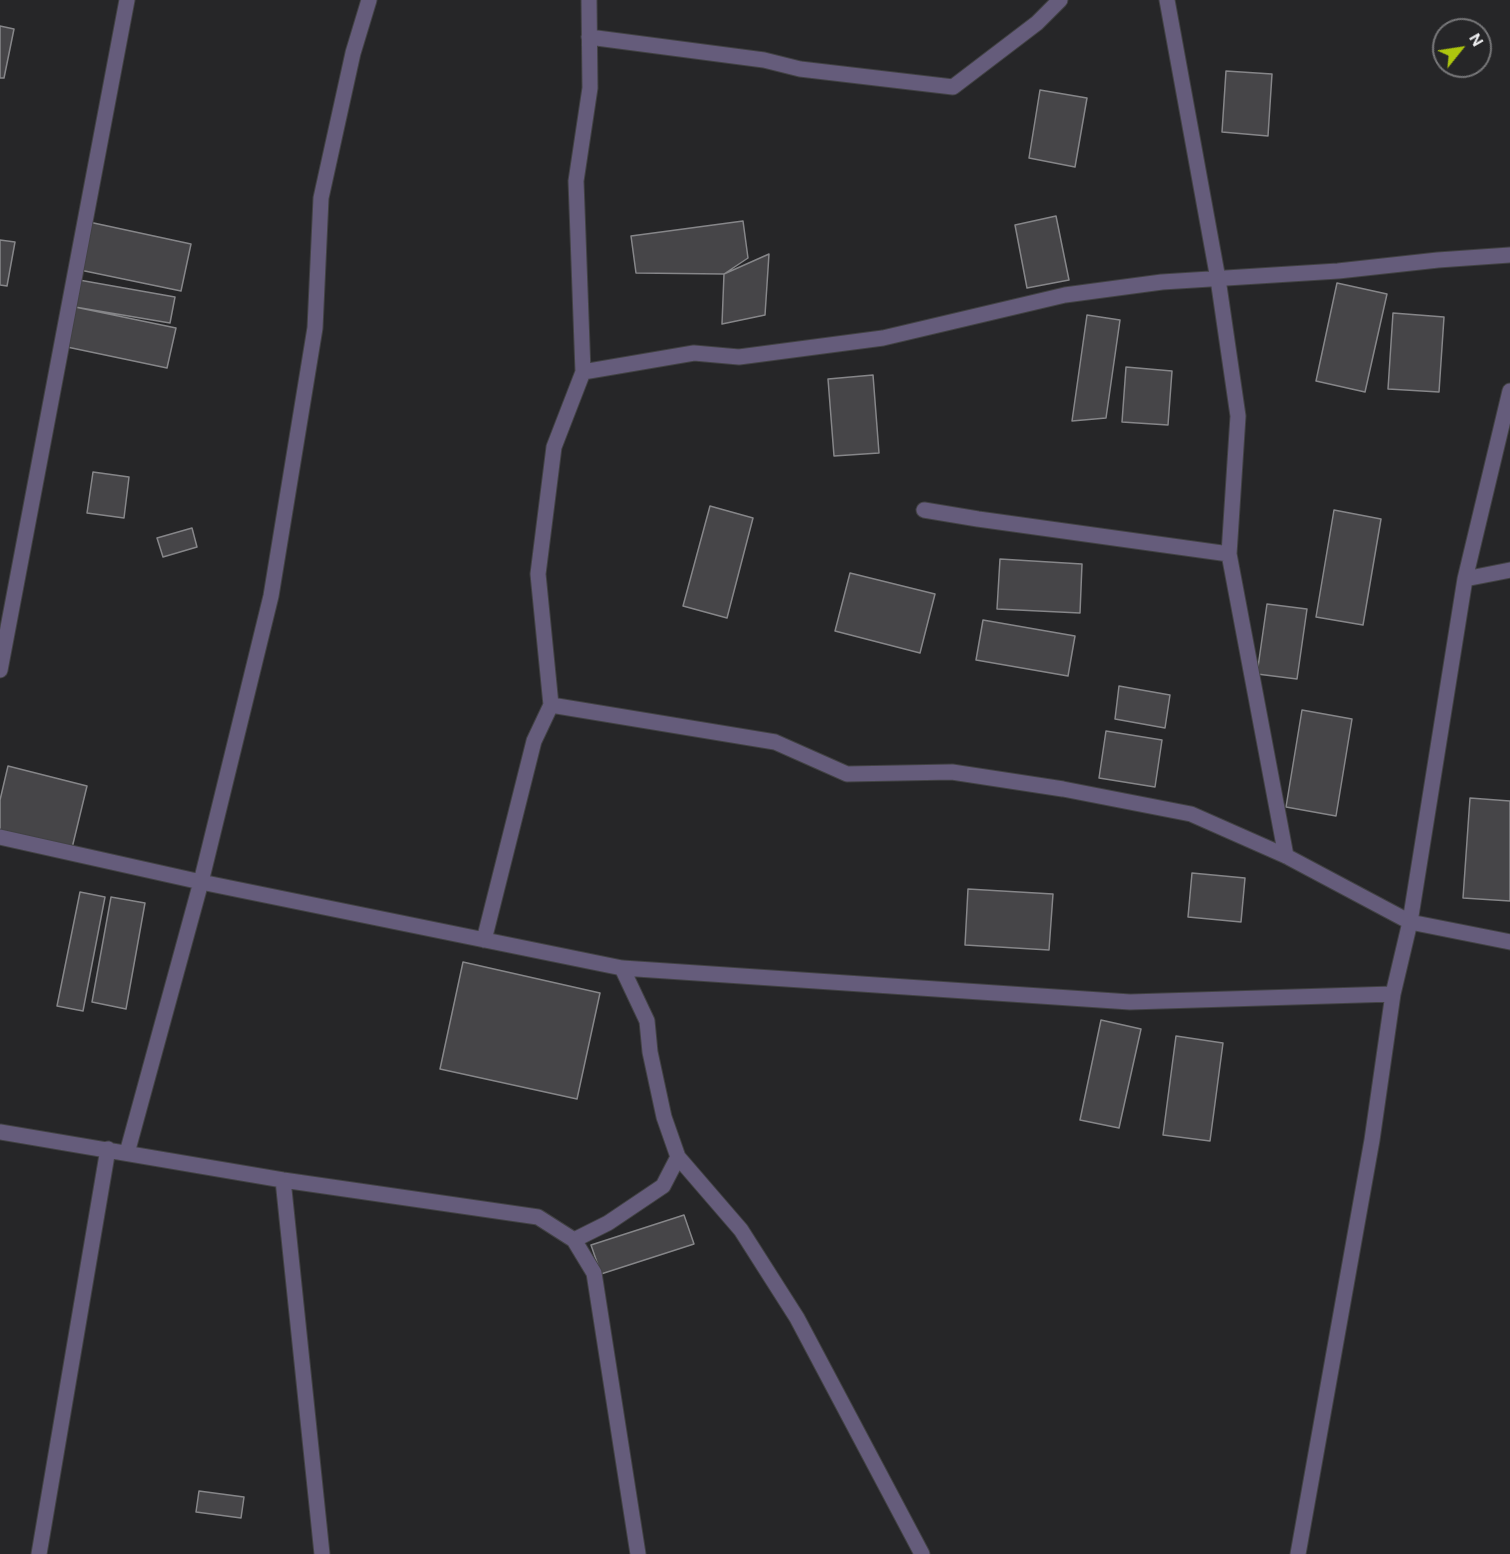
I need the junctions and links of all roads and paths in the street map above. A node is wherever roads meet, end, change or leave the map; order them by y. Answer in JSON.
{"nodes":[{"id":1,"x":128,"y":0,"type":"edge"},
{"id":2,"x":369,"y":0,"type":"edge"},
{"id":3,"x":589,"y":0,"type":"edge"},
{"id":4,"x":1060,"y":0,"type":"edge"},
{"id":5,"x":1167,"y":0,"type":"edge"},
{"id":6,"x":589,"y":37,"type":"junction"},
{"id":7,"x":1510,"y":255,"type":"edge"},
{"id":8,"x":1218,"y":279,"type":"junction"},
{"id":9,"x":583,"y":372,"type":"junction"},
{"id":10,"x":1510,"y":391,"type":"edge"},
{"id":11,"x":924,"y":510,"type":"dead end"},
{"id":12,"x":1229,"y":554,"type":"junction"},
{"id":13,"x":1510,"y":570,"type":"edge"},
{"id":14,"x":1465,"y":579,"type":"junction"},
{"id":15,"x":0,"y":670,"type":"edge"},
{"id":16,"x":551,"y":705,"type":"junction"},
{"id":17,"x":0,"y":837,"type":"edge"},
{"id":18,"x":1286,"y":856,"type":"junction"},
{"id":19,"x":201,"y":882,"type":"junction"},
{"id":20,"x":1410,"y":922,"type":"junction"},
{"id":21,"x":484,"y":940,"type":"junction"},
{"id":22,"x":1510,"y":942,"type":"edge"},
{"id":23,"x":622,"y":968,"type":"junction"},
{"id":24,"x":1393,"y":994,"type":"junction"},
{"id":25,"x":0,"y":1132,"type":"edge"},
{"id":26,"x":108,"y":1149,"type":"junction"},
{"id":27,"x":127,"y":1152,"type":"junction"},
{"id":28,"x":678,"y":1156,"type":"junction"},
{"id":29,"x":283,"y":1180,"type":"junction"},
{"id":30,"x":574,"y":1240,"type":"junction"},
{"id":31,"x":39,"y":1554,"type":"edge"},
{"id":32,"x":322,"y":1554,"type":"edge"},
{"id":33,"x":638,"y":1554,"type":"edge"},
{"id":34,"x":922,"y":1554,"type":"edge"},
{"id":35,"x":1298,"y":1554,"type":"edge"}],
"edges":[{"from":1,"to":15,"type":"street"},
{"from":2,"to":19,"type":"street"},
{"from":3,"to":6,"type":"street"},
{"from":4,"to":6,"type":"street"},
{"from":5,"to":8,"type":"street"},
{"from":6,"to":9,"type":"street"},
{"from":7,"to":8,"type":"street"},
{"from":8,"to":9,"type":"street"},
{"from":8,"to":12,"type":"street"},
{"from":9,"to":16,"type":"street"},
{"from":10,"to":14,"type":"street"},
{"from":11,"to":12,"type":"street"},
{"from":12,"to":18,"type":"street"},
{"from":13,"to":14,"type":"street"},
{"from":14,"to":20,"type":"street"},
{"from":16,"to":18,"type":"street"},
{"from":16,"to":21,"type":"street"},
{"from":17,"to":19,"type":"street"},
{"from":18,"to":20,"type":"street"},
{"from":19,"to":21,"type":"street"},
{"from":19,"to":27,"type":"street"},
{"from":20,"to":22,"type":"street"},
{"from":20,"to":24,"type":"street"},
{"from":21,"to":23,"type":"street"},
{"from":23,"to":24,"type":"street"},
{"from":23,"to":28,"type":"street"},
{"from":24,"to":35,"type":"street"},
{"from":25,"to":26,"type":"street"},
{"from":26,"to":27,"type":"street"},
{"from":26,"to":31,"type":"street"},
{"from":27,"to":29,"type":"street"},
{"from":28,"to":30,"type":"street"},
{"from":28,"to":34,"type":"street"},
{"from":29,"to":30,"type":"street"},
{"from":29,"to":32,"type":"street"},
{"from":30,"to":33,"type":"street"}]}
